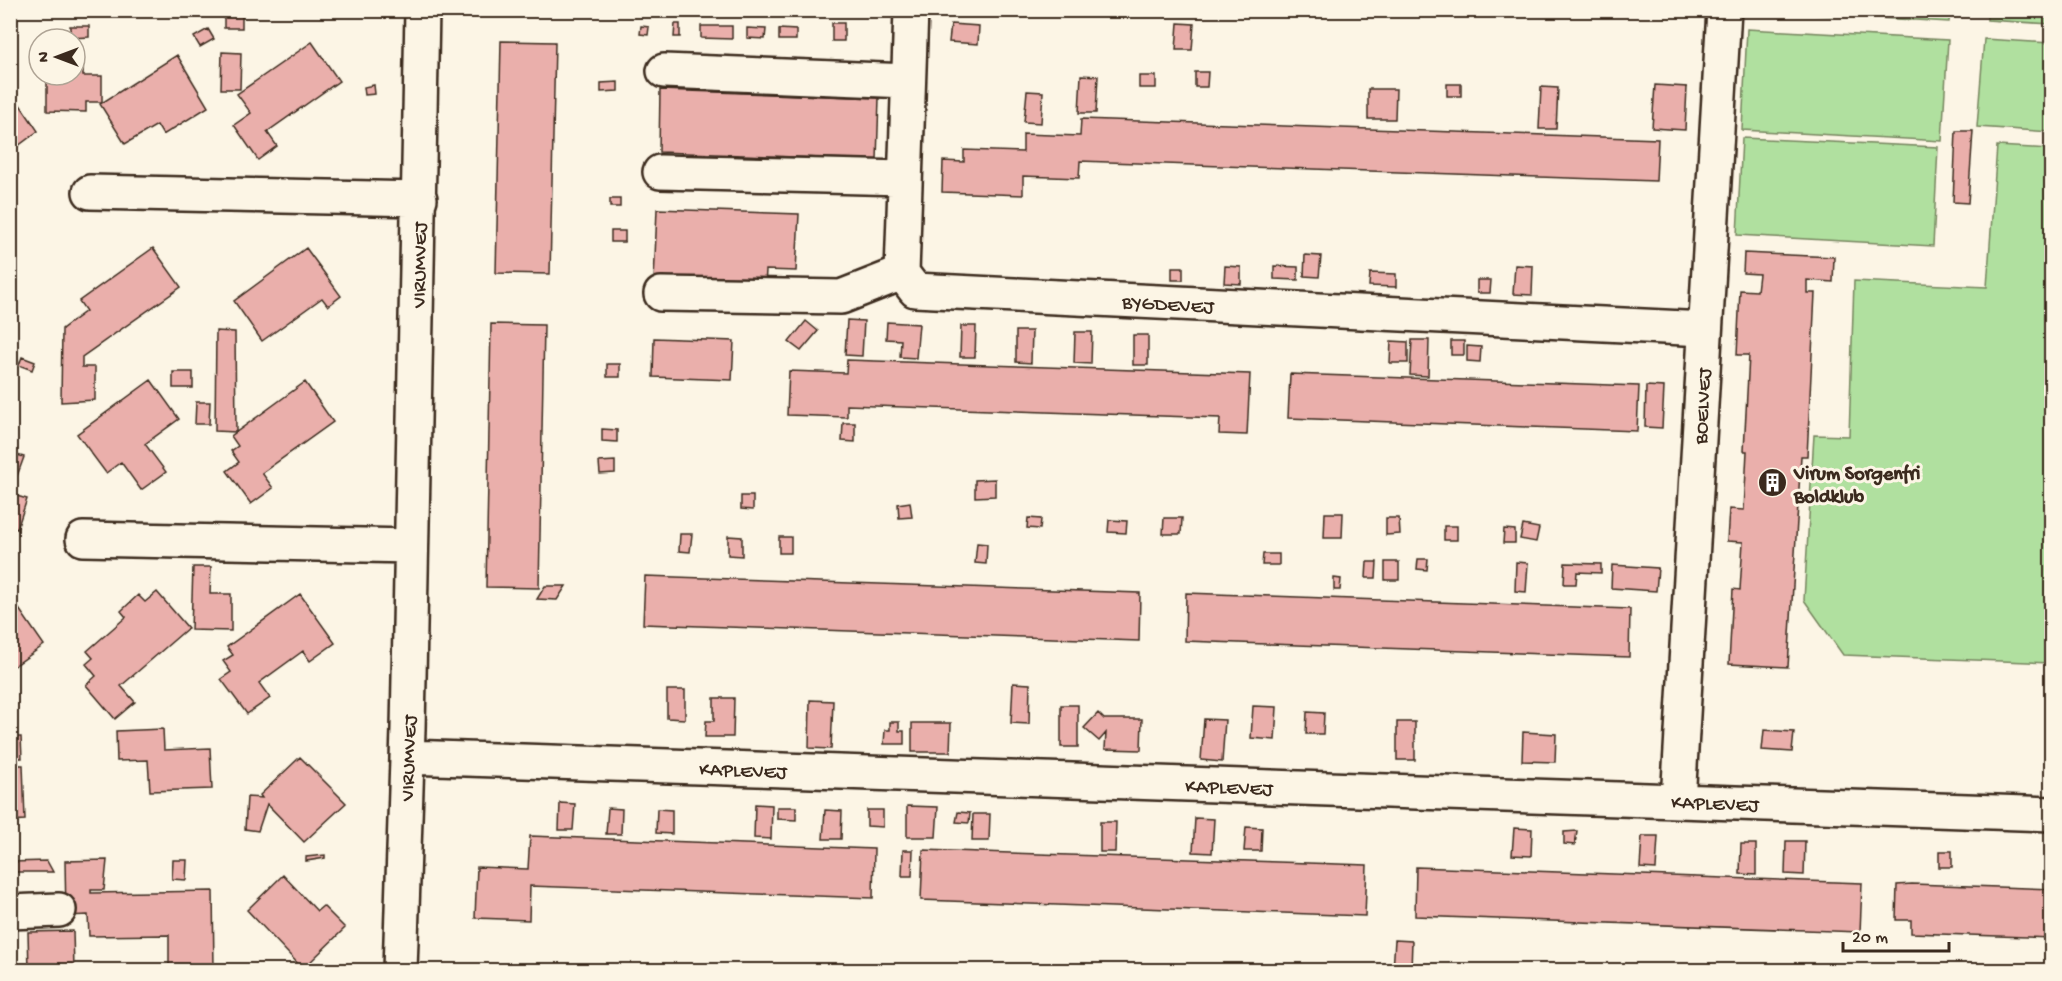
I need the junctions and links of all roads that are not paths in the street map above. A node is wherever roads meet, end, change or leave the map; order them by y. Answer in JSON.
{"nodes":[{"id":1,"x":422,"y":10,"type":"edge"},
{"id":2,"x":911,"y":10,"type":"edge"},
{"id":3,"x":1724,"y":10,"type":"edge"},
{"id":4,"x":664,"y":71,"type":"dead end"},
{"id":5,"x":908,"y":81,"type":"junction"},
{"id":6,"x":660,"y":172,"type":"dead end"},
{"id":7,"x":904,"y":178,"type":"junction"},
{"id":8,"x":90,"y":192,"type":"dead end"},
{"id":9,"x":420,"y":199,"type":"junction"},
{"id":10,"x":902,"y":273,"type":"junction"},
{"id":11,"x":662,"y":294,"type":"dead end"},
{"id":12,"x":1706,"y":329,"type":"junction"},
{"id":13,"x":83,"y":539,"type":"dead end"},
{"id":14,"x":411,"y":546,"type":"junction"},
{"id":15,"x":407,"y":757,"type":"junction"},
{"id":16,"x":1678,"y":801,"type":"junction"},
{"id":17,"x":2052,"y":814,"type":"edge"},
{"id":18,"x":59,"y":910,"type":"dead end"},
{"id":19,"x":10,"y":912,"type":"edge"},
{"id":20,"x":400,"y":970,"type":"edge"}],
"edges":[{"from":1,"to":9,"type":"street","name":"VIRUMVEJ"},
{"from":2,"to":5,"type":"street"},
{"from":3,"to":12,"type":"street","name":"BOELVEJ"},
{"from":4,"to":5,"type":"street"},
{"from":5,"to":7,"type":"street"},
{"from":6,"to":7,"type":"street"},
{"from":7,"to":10,"type":"street"},
{"from":8,"to":9,"type":"street","name":"VIRUMVEJ"},
{"from":9,"to":14,"type":"street","name":"VIRUMVEJ"},
{"from":10,"to":11,"type":"street"},
{"from":10,"to":12,"type":"street","name":"BYGDEVEJ"},
{"from":12,"to":16,"type":"street","name":"BOELVEJ"},
{"from":13,"to":14,"type":"street"},
{"from":14,"to":15,"type":"street","name":"VIRUMVEJ"},
{"from":15,"to":16,"type":"street","name":"KAPLEVEJ"},
{"from":15,"to":20,"type":"street","name":"VIRUMVEJ"},
{"from":16,"to":17,"type":"street","name":"KAPLEVEJ"},
{"from":18,"to":19,"type":"street"}]}
